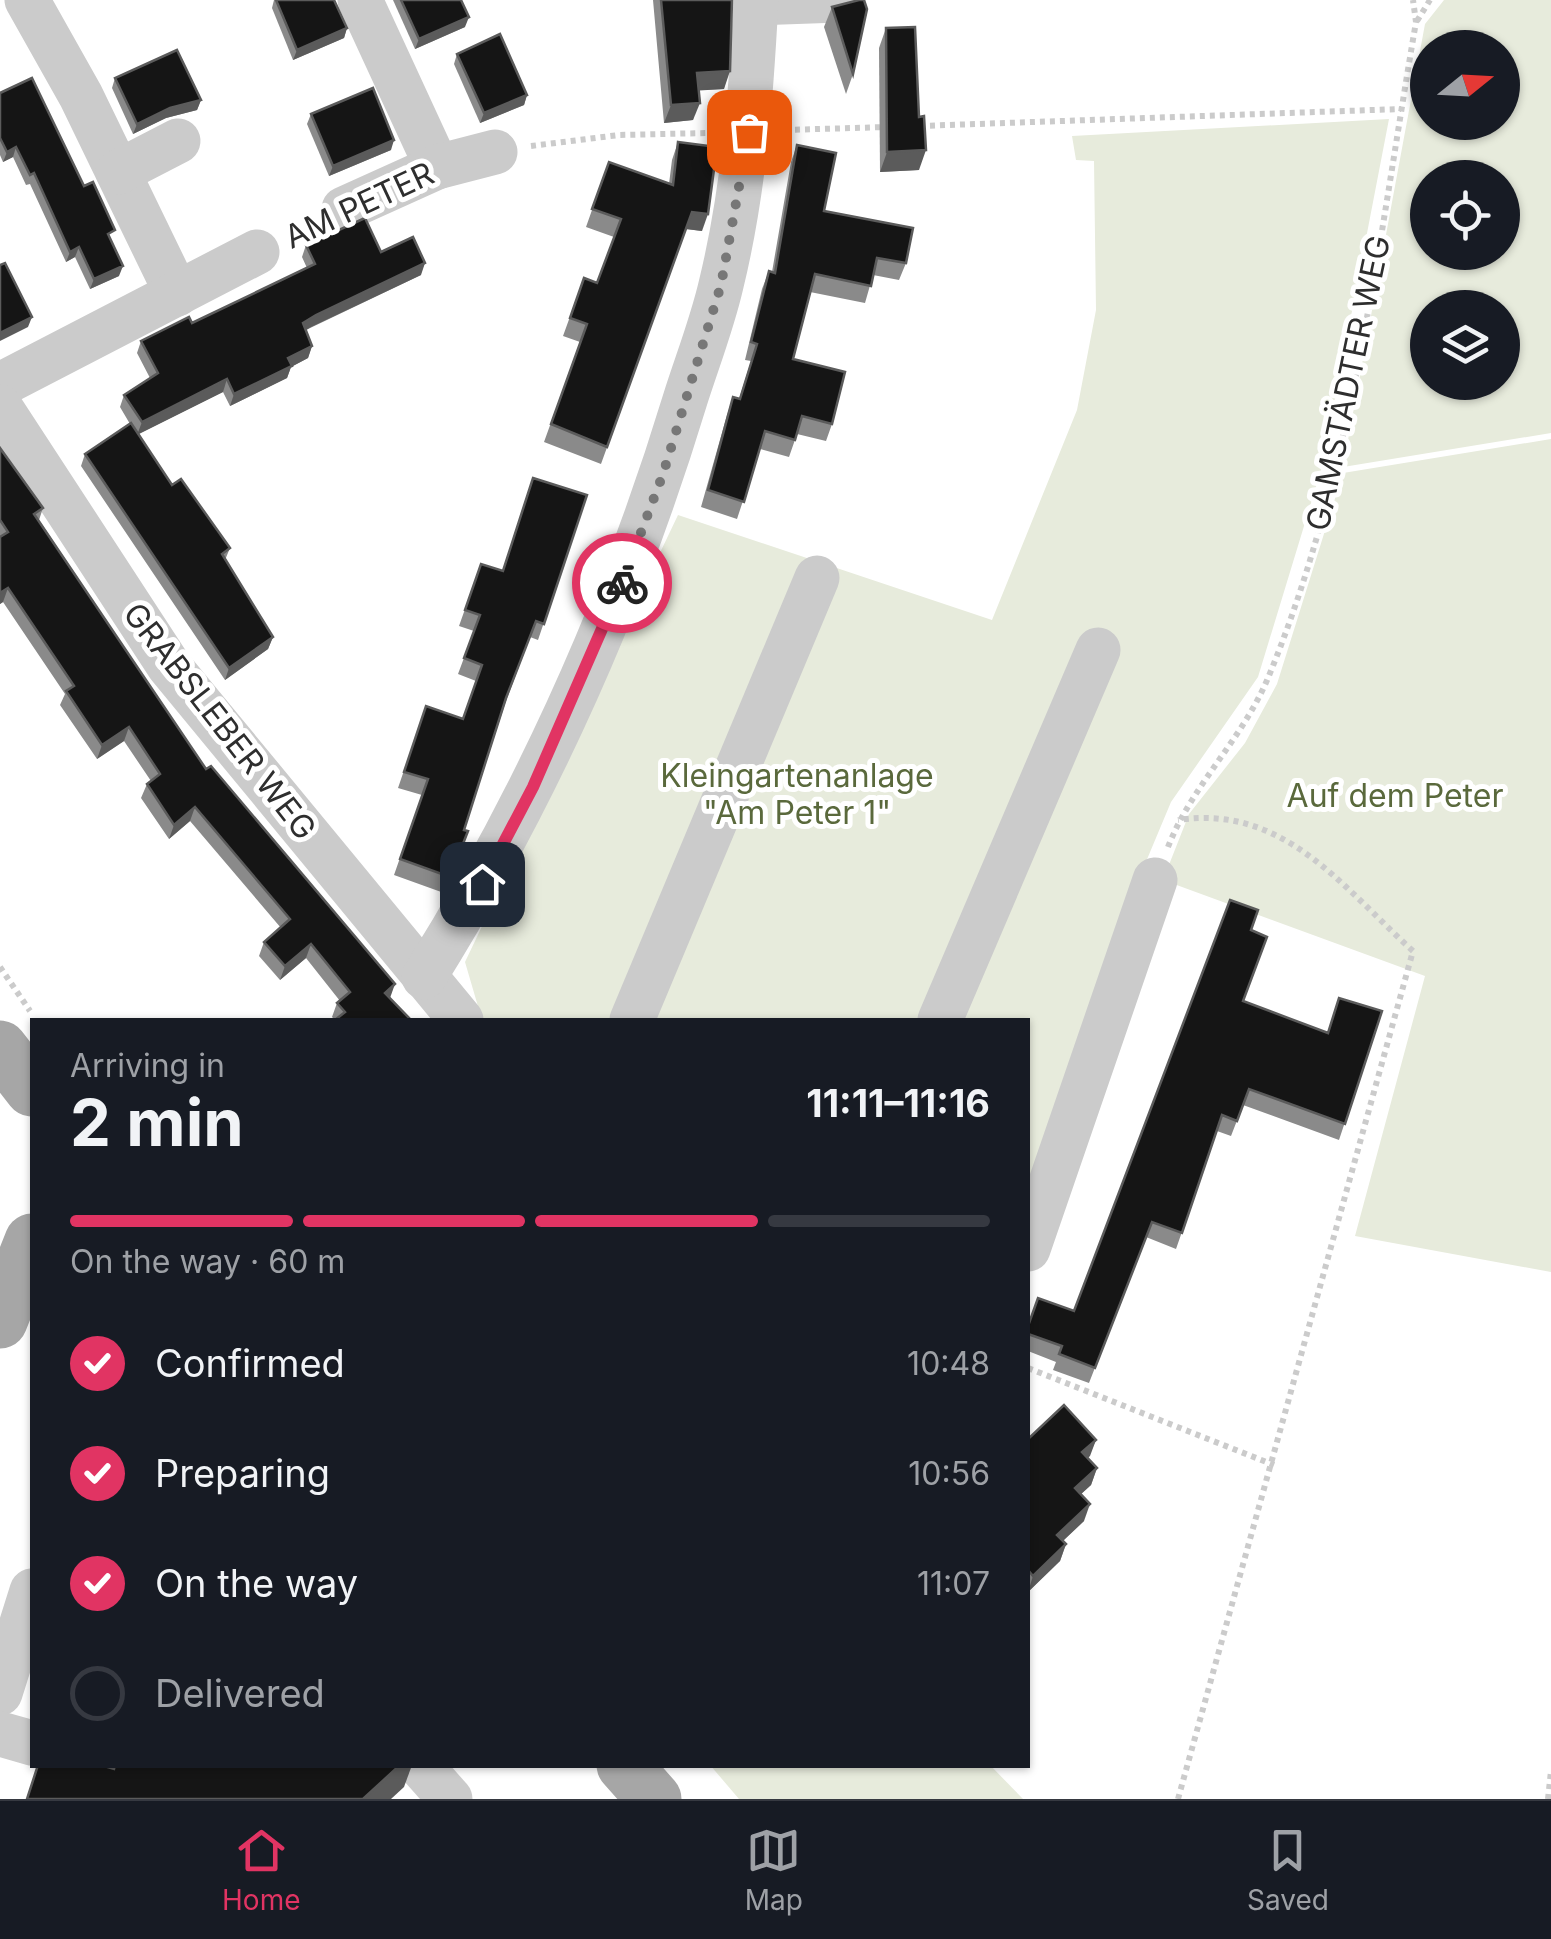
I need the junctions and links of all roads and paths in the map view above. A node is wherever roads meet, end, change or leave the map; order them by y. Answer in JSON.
{"nodes":[{"id":1,"x":27,"y":0,"type":"edge"},
{"id":2,"x":360,"y":0,"type":"edge"},
{"id":3,"x":839,"y":0,"type":"edge"},
{"id":4,"x":1413,"y":0,"type":"edge"},
{"id":5,"x":1430,"y":0,"type":"edge"},
{"id":6,"x":756,"y":2,"type":"edge"},
{"id":7,"x":1416,"y":22,"type":"junction"},
{"id":8,"x":1401,"y":109,"type":"junction"},
{"id":9,"x":895,"y":126,"type":"edge"},
{"id":10,"x":913,"y":126,"type":"edge"},
{"id":11,"x":749,"y":132,"type":"junction"},
{"id":12,"x":178,"y":142,"type":"dead end"},
{"id":13,"x":495,"y":152,"type":"joint"},
{"id":14,"x":437,"y":167,"type":"junction"},
{"id":15,"x":118,"y":172,"type":"junction"},
{"id":16,"x":344,"y":210,"type":"dead end"},
{"id":17,"x":257,"y":252,"type":"dead end"},
{"id":18,"x":177,"y":294,"type":"junction"},
{"id":19,"x":0,"y":385,"type":"edge"},
{"id":20,"x":0,"y":407,"type":"edge"},
{"id":21,"x":817,"y":578,"type":"dead end"},
{"id":22,"x":1098,"y":650,"type":"dead end"},
{"id":23,"x":1178,"y":820,"type":"junction"},
{"id":24,"x":1156,"y":880,"type":"joint"},
{"id":25,"x":0,"y":968,"type":"edge"},
{"id":26,"x":424,"y":977,"type":"junction"},
{"id":27,"x":35,"y":1018,"type":"edge"},
{"id":28,"x":459,"y":1018,"type":"edge"},
{"id":29,"x":633,"y":1018,"type":"edge"},
{"id":30,"x":941,"y":1018,"type":"edge"},
{"id":31,"x":0,"y":1048,"type":"edge"},
{"id":32,"x":30,"y":1086,"type":"edge"},
{"id":33,"x":1030,"y":1243,"type":"edge"},
{"id":34,"x":30,"y":1246,"type":"edge"},
{"id":35,"x":0,"y":1321,"type":"edge"},
{"id":36,"x":1030,"y":1369,"type":"edge"},
{"id":37,"x":1274,"y":1465,"type":"junction"},
{"id":38,"x":30,"y":1596,"type":"edge"},
{"id":39,"x":0,"y":1693,"type":"edge"},
{"id":40,"x":0,"y":1734,"type":"edge"},
{"id":41,"x":30,"y":1742,"type":"edge"},
{"id":42,"x":627,"y":1768,"type":"edge"},
{"id":43,"x":1551,"y":1771,"type":"edge"},
{"id":44,"x":654,"y":1799,"type":"edge"},
{"id":45,"x":1178,"y":1799,"type":"edge"},
{"id":46,"x":1548,"y":1799,"type":"edge"}],
"edges":[{"from":1,"to":15,"type":"street"},
{"from":2,"to":14,"type":"street"},
{"from":3,"to":6,"type":"street"},
{"from":4,"to":7,"type":"path","name":"GAMSTÄDTER WEG"},
{"from":5,"to":7,"type":"path"},
{"from":6,"to":11,"type":"street"},
{"from":7,"to":8,"type":"path","name":"GAMSTÄDTER WEG"},
{"from":8,"to":10,"type":"path"},
{"from":8,"to":23,"type":"path","name":"GAMSTÄDTER WEG"},
{"from":9,"to":11,"type":"path"},
{"from":11,"to":13,"type":"path"},
{"from":11,"to":26,"type":"street"},
{"from":12,"to":15,"type":"street"},
{"from":13,"to":14,"type":"street","name":"AM PETER"},
{"from":14,"to":16,"type":"street","name":"AM PETER"},
{"from":15,"to":18,"type":"street"},
{"from":17,"to":18,"type":"street","name":"AM PETER"},
{"from":18,"to":19,"type":"street","name":"AM PETER"},
{"from":20,"to":26,"type":"street","name":"GRABSLEBER WEG"},
{"from":21,"to":29,"type":"street"},
{"from":22,"to":30,"type":"street"},
{"from":23,"to":24,"type":"path","name":"GAMSTÄDTER WEG"},
{"from":23,"to":37,"type":"path"},
{"from":24,"to":33,"type":"street"},
{"from":25,"to":27,"type":"path"},
{"from":26,"to":28,"type":"street","name":"GRABSLEBER WEG"},
{"from":31,"to":32,"type":"main road"},
{"from":34,"to":35,"type":"main road"},
{"from":36,"to":37,"type":"path"},
{"from":37,"to":45,"type":"path"},
{"from":38,"to":39,"type":"street"},
{"from":40,"to":41,"type":"street"},
{"from":42,"to":44,"type":"main road"},
{"from":43,"to":46,"type":"path"}]}
